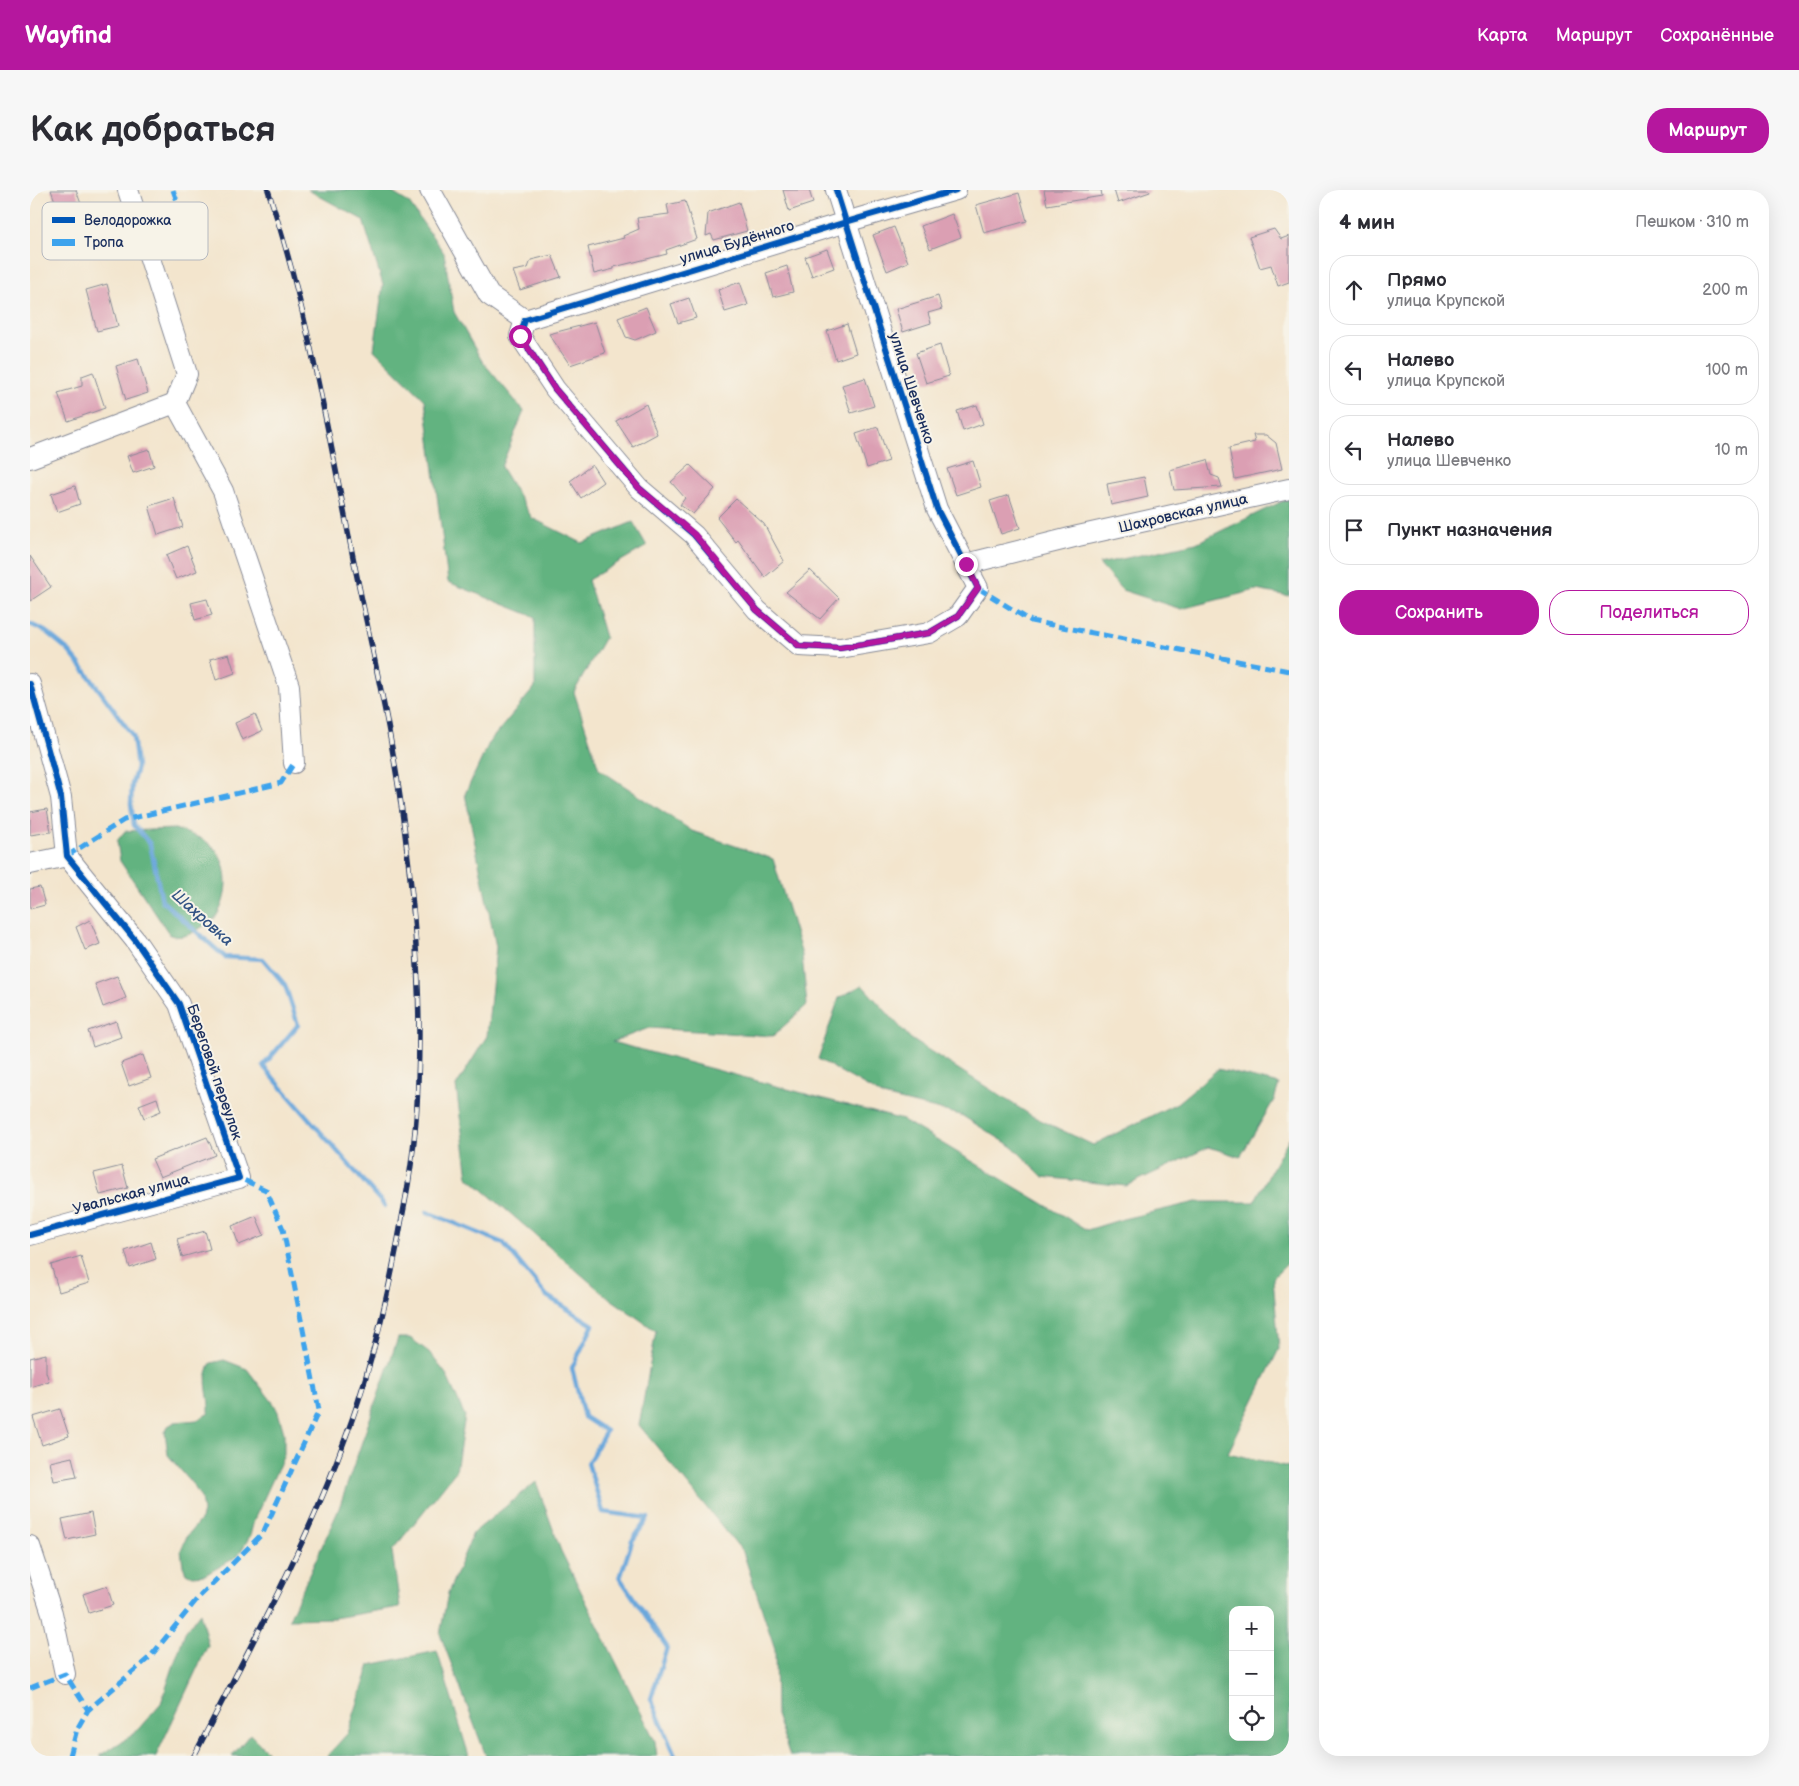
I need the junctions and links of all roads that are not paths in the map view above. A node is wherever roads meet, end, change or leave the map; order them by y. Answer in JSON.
{"nodes":[{"id":1,"x":128,"y":190,"type":"edge"},
{"id":2,"x":430,"y":190,"type":"edge"},
{"id":3,"x":836,"y":190,"type":"edge"},
{"id":4,"x":956,"y":190,"type":"edge"},
{"id":5,"x":132,"y":202,"type":"edge"},
{"id":6,"x":846,"y":222,"type":"junction"},
{"id":7,"x":150,"y":260,"type":"edge"},
{"id":8,"x":525,"y":320,"type":"junction"},
{"id":9,"x":175,"y":403,"type":"junction"},
{"id":10,"x":30,"y":458,"type":"edge"},
{"id":11,"x":1289,"y":489,"type":"edge"},
{"id":12,"x":966,"y":564,"type":"junction"},
{"id":13,"x":30,"y":684,"type":"edge"},
{"id":14,"x":294,"y":763,"type":"dead end"},
{"id":15,"x":67,"y":856,"type":"junction"},
{"id":16,"x":30,"y":864,"type":"edge"},
{"id":17,"x":239,"y":1178,"type":"joint"},
{"id":18,"x":30,"y":1235,"type":"edge"},
{"id":19,"x":32,"y":1556,"type":"edge"},
{"id":20,"x":65,"y":1674,"type":"dead end"}],
"edges":[{"from":1,"to":5,"type":"street"},
{"from":2,"to":8,"type":"street"},
{"from":3,"to":6,"type":"street","name":"улица Шевченко"},
{"from":4,"to":6,"type":"street","name":"улица Будённого"},
{"from":6,"to":8,"type":"street","name":"улица Будённого"},
{"from":6,"to":12,"type":"street","name":"улица Шевченко"},
{"from":7,"to":9,"type":"street"},
{"from":8,"to":12,"type":"street","name":"улица Шевченко"},
{"from":9,"to":10,"type":"street"},
{"from":9,"to":14,"type":"street"},
{"from":11,"to":12,"type":"street","name":"Шахровская улица"},
{"from":13,"to":15,"type":"street"},
{"from":15,"to":16,"type":"street"},
{"from":15,"to":17,"type":"street","name":"Береговой переулок"},
{"from":17,"to":18,"type":"street","name":"Увальская улица"},
{"from":19,"to":20,"type":"street"}]}
